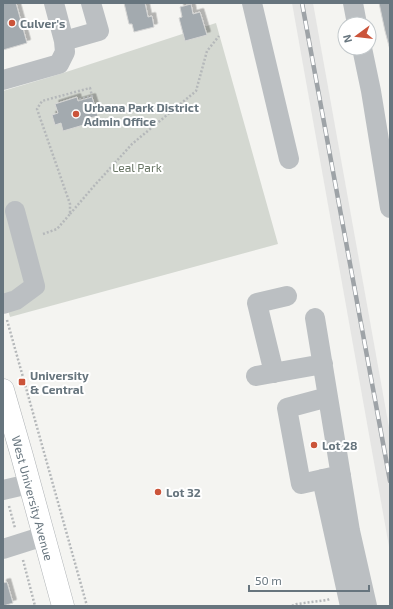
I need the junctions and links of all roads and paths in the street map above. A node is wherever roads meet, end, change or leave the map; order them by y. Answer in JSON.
{"nodes":[{"id":1,"x":54,"y":3,"type":"edge"},
{"id":2,"x":91,"y":3,"type":"edge"},
{"id":3,"x":252,"y":3,"type":"edge"},
{"id":4,"x":353,"y":3,"type":"edge"},
{"id":5,"x":355,"y":16,"type":"edge"},
{"id":6,"x":219,"y":36,"type":"dead end"},
{"id":7,"x":64,"y":41,"type":"junction"},
{"id":8,"x":364,"y":56,"type":"edge"},
{"id":9,"x":3,"y":80,"type":"edge"},
{"id":10,"x":78,"y":100,"type":"dead end"},
{"id":11,"x":289,"y":159,"type":"dead end"},
{"id":12,"x":390,"y":208,"type":"edge"},
{"id":13,"x":15,"y":211,"type":"dead end"},
{"id":14,"x":70,"y":214,"type":"junction"},
{"id":15,"x":43,"y":234,"type":"dead end"},
{"id":16,"x":287,"y":296,"type":"dead end"},
{"id":17,"x":3,"y":304,"type":"edge"},
{"id":18,"x":315,"y":318,"type":"dead end"},
{"id":19,"x":323,"y":364,"type":"junction"},
{"id":20,"x":3,"y":390,"type":"edge"},
{"id":21,"x":328,"y":397,"type":"junction"},
{"id":22,"x":341,"y":475,"type":"junction"},
{"id":23,"x":322,"y":479,"type":"junction"},
{"id":24,"x":29,"y":484,"type":"junction"},
{"id":25,"x":3,"y":490,"type":"edge"},
{"id":26,"x":44,"y":536,"type":"junction"},
{"id":27,"x":3,"y":549,"type":"edge"},
{"id":28,"x":342,"y":601,"type":"edge"},
{"id":29,"x":63,"y":606,"type":"edge"},
{"id":30,"x":87,"y":606,"type":"edge"},
{"id":31,"x":292,"y":606,"type":"edge"},
{"id":32,"x":367,"y":606,"type":"edge"}],
"edges":[{"from":1,"to":7,"type":"lane"},
{"from":2,"to":7,"type":"lane"},
{"from":3,"to":11,"type":"lane"},
{"from":4,"to":5,"type":"lane"},
{"from":6,"to":14,"type":"path"},
{"from":7,"to":9,"type":"lane"},
{"from":8,"to":12,"type":"lane"},
{"from":10,"to":14,"type":"path"},
{"from":13,"to":17,"type":"lane"},
{"from":14,"to":15,"type":"path"},
{"from":16,"to":19,"type":"lane"},
{"from":17,"to":30,"type":"path"},
{"from":18,"to":19,"type":"lane"},
{"from":19,"to":21,"type":"lane"},
{"from":20,"to":24,"type":"main road","name":"West University Avenue"},
{"from":21,"to":22,"type":"lane"},
{"from":21,"to":23,"type":"lane"},
{"from":22,"to":23,"type":"lane"},
{"from":22,"to":32,"type":"lane"},
{"from":23,"to":28,"type":"lane"},
{"from":24,"to":25,"type":"lane"},
{"from":24,"to":26,"type":"main road","name":"West University Avenue"},
{"from":26,"to":27,"type":"lane"},
{"from":26,"to":29,"type":"main road","name":"West University Avenue"},
{"from":28,"to":31,"type":"path"}]}
